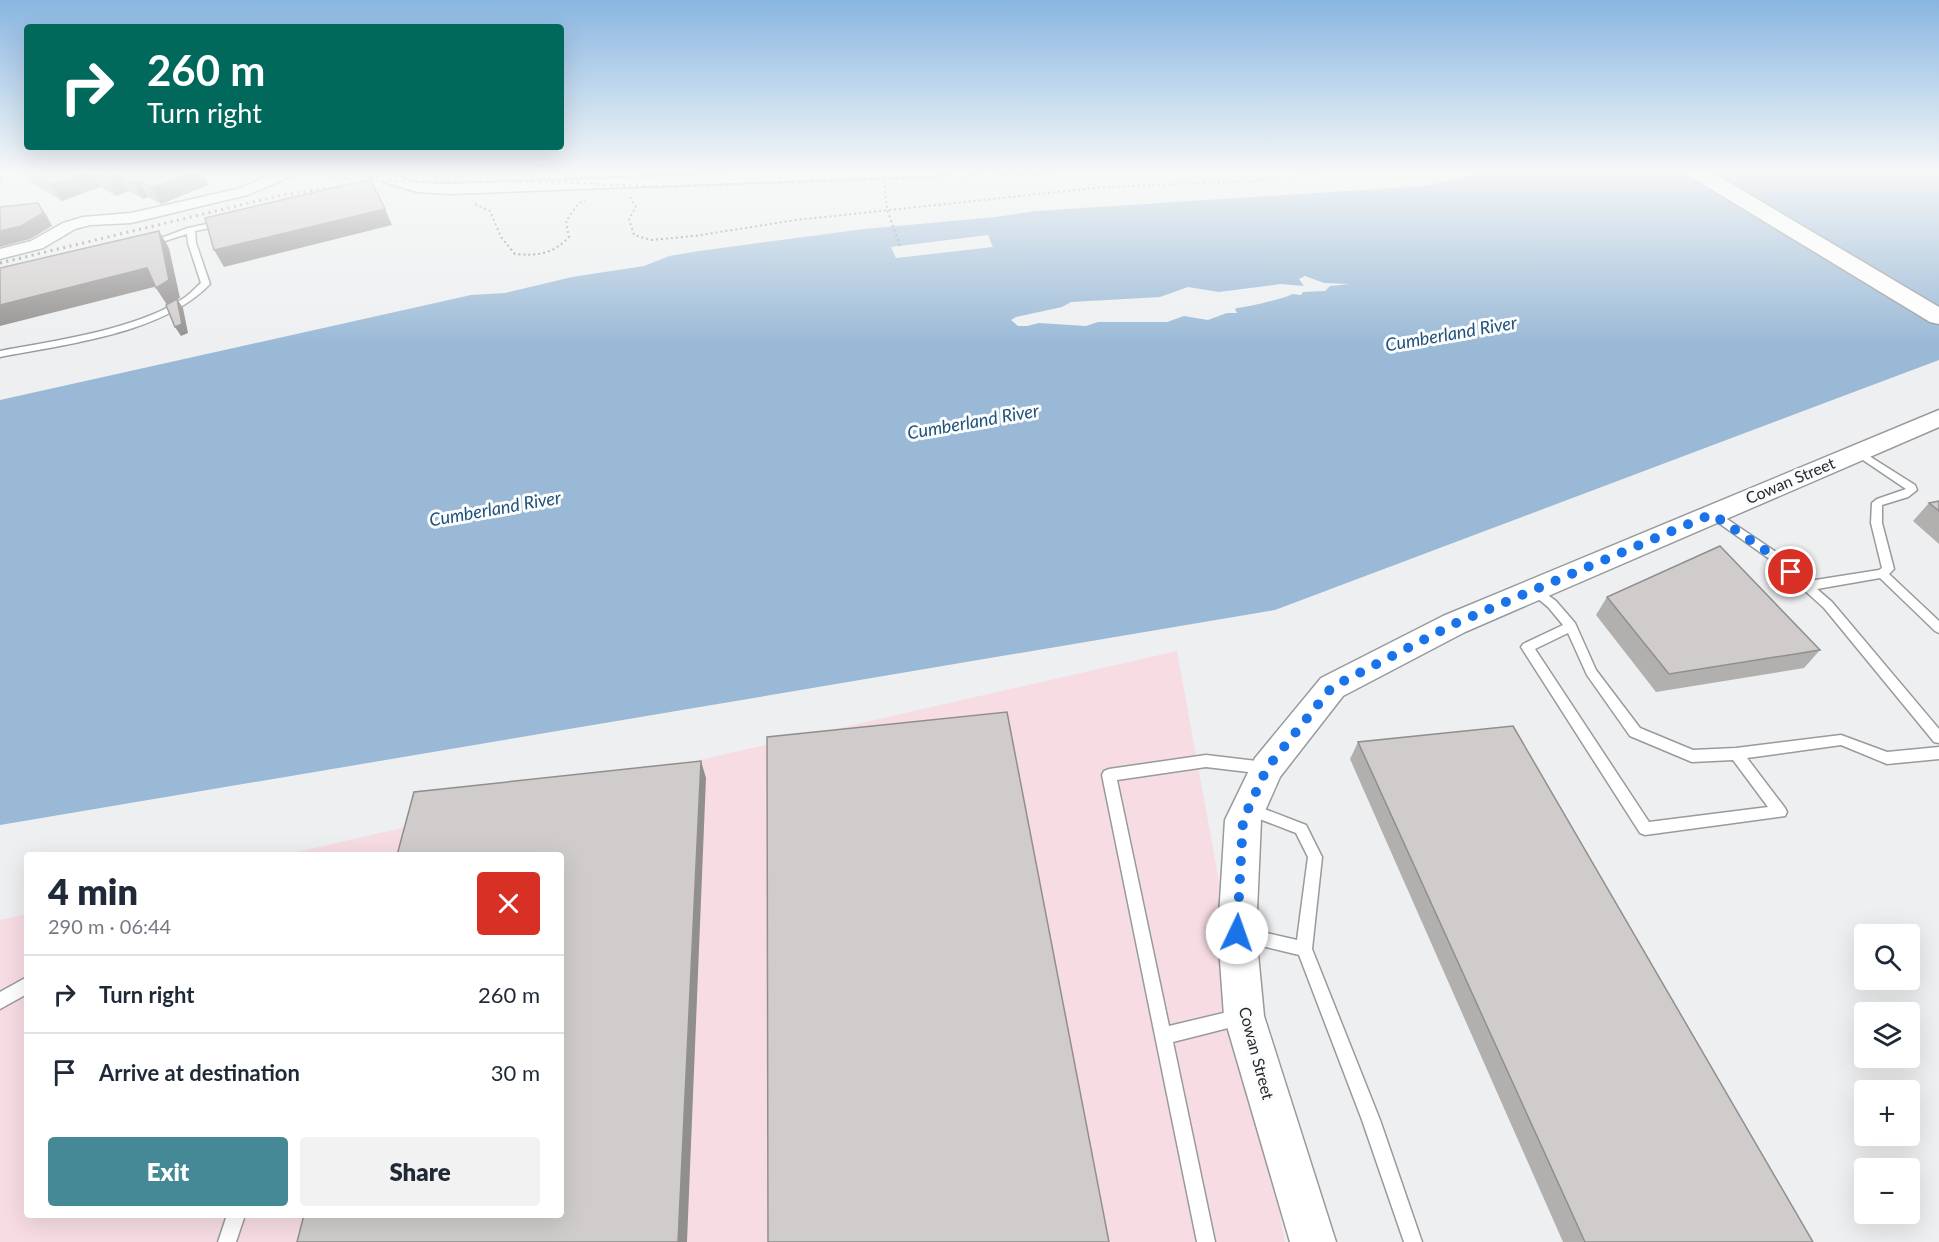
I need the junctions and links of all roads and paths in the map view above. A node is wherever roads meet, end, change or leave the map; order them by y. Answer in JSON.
{"nodes":[{"id":1,"x":64,"y":229,"type":"edge"},
{"id":2,"x":196,"y":229,"type":"edge"},
{"id":3,"x":498,"y":229,"type":"edge"},
{"id":4,"x":567,"y":229,"type":"edge"},
{"id":5,"x":632,"y":229,"type":"edge"},
{"id":6,"x":739,"y":229,"type":"edge"},
{"id":7,"x":894,"y":229,"type":"edge"},
{"id":8,"x":1792,"y":229,"type":"edge"},
{"id":9,"x":1821,"y":229,"type":"edge"},
{"id":10,"x":191,"y":230,"type":"junction"},
{"id":11,"x":144,"y":245,"type":"edge"},
{"id":12,"x":900,"y":246,"type":"dead end"},
{"id":13,"x":0,"y":255,"type":"edge"},
{"id":14,"x":1939,"y":298,"type":"edge"},
{"id":15,"x":1939,"y":317,"type":"edge"},
{"id":16,"x":0,"y":354,"type":"edge"},
{"id":17,"x":1939,"y":418,"type":"edge"},
{"id":18,"x":1858,"y":452,"type":"junction"},
{"id":19,"x":1712,"y":514,"type":"junction"},
{"id":20,"x":1882,"y":574,"type":"junction"},
{"id":21,"x":1807,"y":586,"type":"junction"},
{"id":22,"x":1534,"y":589,"type":"junction"},
{"id":23,"x":1572,"y":626,"type":"junction"},
{"id":24,"x":1939,"y":628,"type":"edge"},
{"id":25,"x":1939,"y":738,"type":"edge"},
{"id":26,"x":1939,"y":753,"type":"edge"},
{"id":27,"x":1736,"y":754,"type":"junction"},
{"id":28,"x":1267,"y":768,"type":"junction"},
{"id":29,"x":1248,"y":808,"type":"junction"},
{"id":30,"x":1237,"y":933,"type":"junction"},
{"id":31,"x":1304,"y":949,"type":"junction"},
{"id":32,"x":24,"y":987,"type":"edge"},
{"id":33,"x":0,"y":1001,"type":"edge"},
{"id":34,"x":1244,"y":1016,"type":"junction"},
{"id":35,"x":1162,"y":1036,"type":"junction"},
{"id":36,"x":235,"y":1218,"type":"edge"},
{"id":37,"x":227,"y":1242,"type":"edge"},
{"id":38,"x":1206,"y":1242,"type":"edge"},
{"id":39,"x":1313,"y":1242,"type":"edge"},
{"id":40,"x":1413,"y":1242,"type":"edge"}],
"edges":[{"from":1,"to":13,"type":"street"},
{"from":2,"to":10,"type":"lane"},
{"from":3,"to":4,"type":"path"},
{"from":5,"to":6,"type":"path"},
{"from":7,"to":12,"type":"path","bridge":true},
{"from":8,"to":15,"type":"highway"},
{"from":9,"to":14,"type":"highway"},
{"from":10,"to":11,"type":"lane"},
{"from":10,"to":16,"type":"lane"},
{"from":17,"to":18,"type":"street","name":"Cowan Street"},
{"from":18,"to":19,"type":"street","name":"Cowan Street"},
{"from":18,"to":20,"type":"lane"},
{"from":19,"to":21,"type":"lane"},
{"from":19,"to":22,"type":"street","name":"Cowan Street"},
{"from":20,"to":21,"type":"lane"},
{"from":20,"to":24,"type":"lane"},
{"from":21,"to":25,"type":"lane"},
{"from":22,"to":23,"type":"lane"},
{"from":22,"to":28,"type":"street","name":"Cowan Street"},
{"from":23,"to":27,"type":"lane"},
{"from":23,"to":27,"type":"lane"},
{"from":26,"to":27,"type":"lane"},
{"from":28,"to":29,"type":"street","name":"Cowan Street"},
{"from":28,"to":35,"type":"lane"},
{"from":29,"to":30,"type":"street","name":"Cowan Street"},
{"from":29,"to":31,"type":"lane"},
{"from":30,"to":31,"type":"lane"},
{"from":30,"to":34,"type":"street","name":"Cowan Street"},
{"from":31,"to":40,"type":"lane"},
{"from":32,"to":33,"type":"lane"},
{"from":34,"to":35,"type":"lane"},
{"from":34,"to":39,"type":"street","name":"Cowan Street"},
{"from":35,"to":38,"type":"lane"},
{"from":36,"to":37,"type":"lane"}]}
